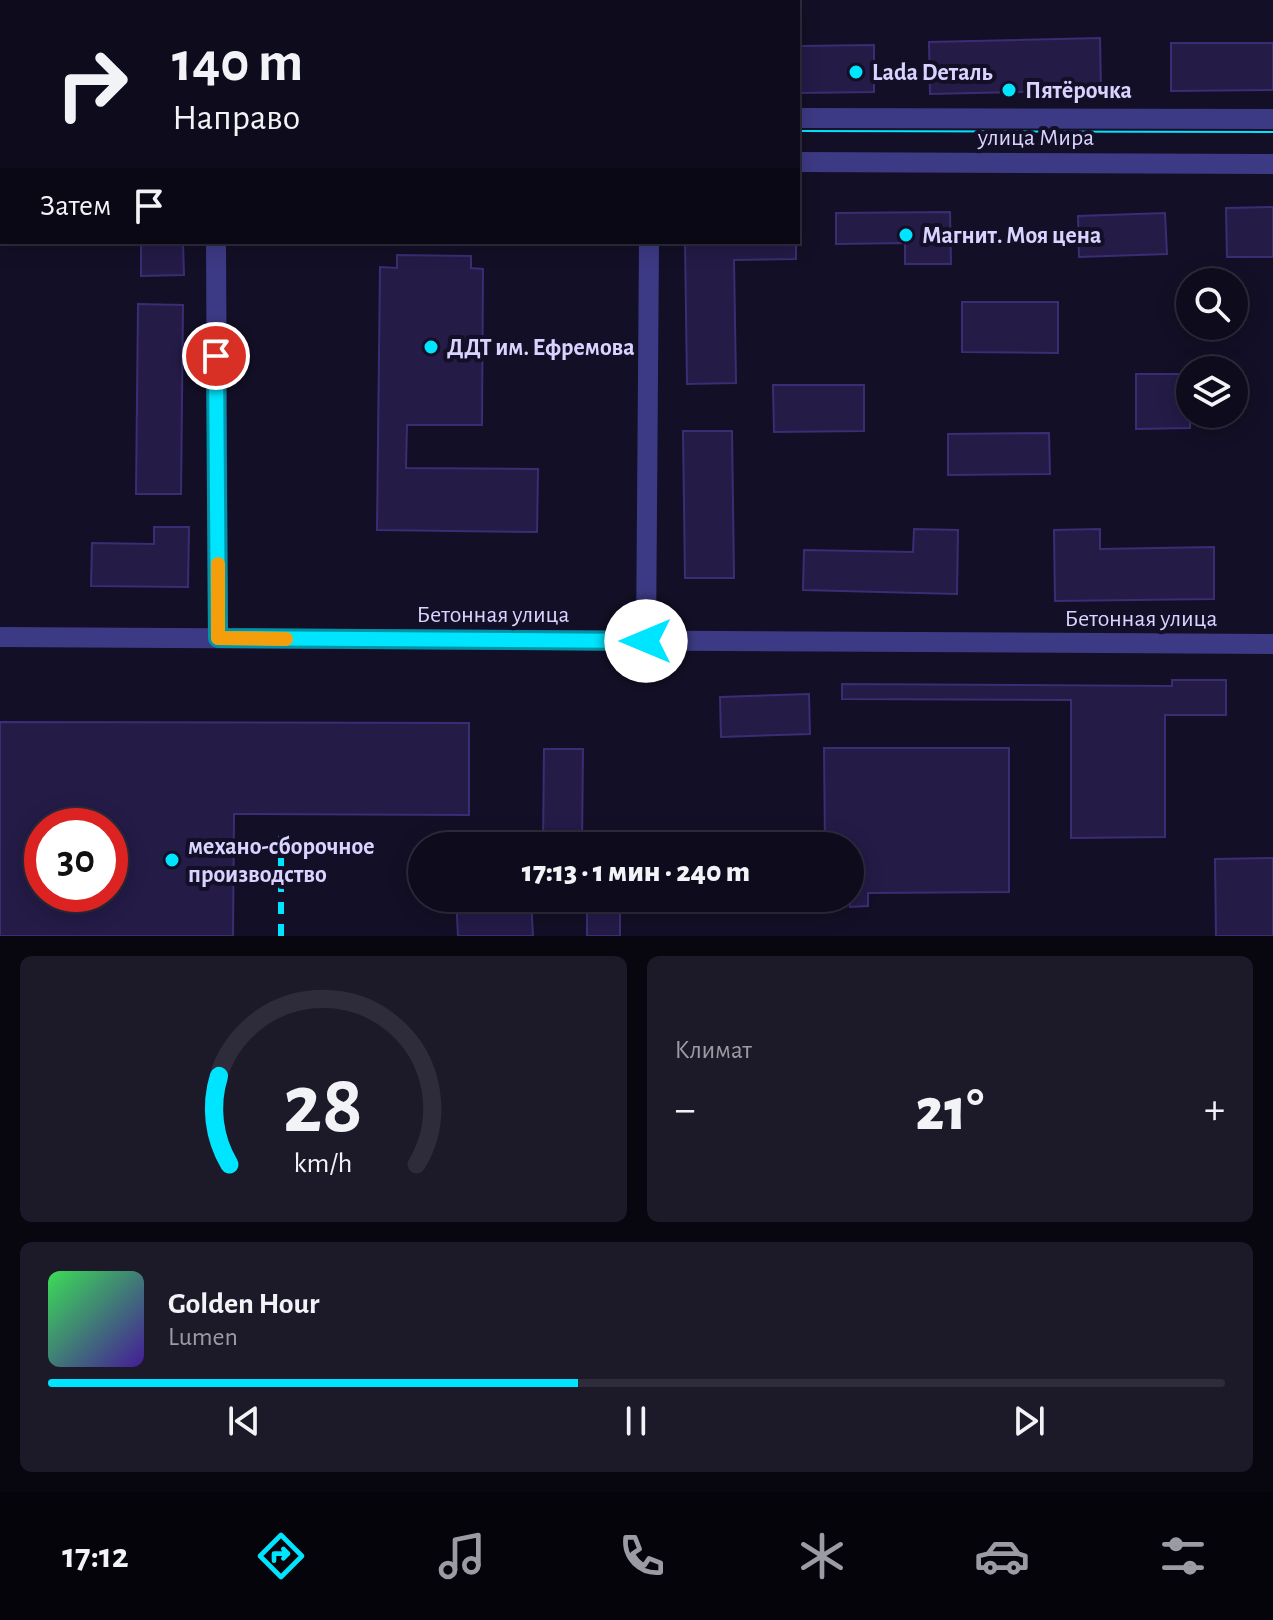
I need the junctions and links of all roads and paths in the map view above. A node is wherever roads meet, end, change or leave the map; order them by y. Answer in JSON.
{"nodes":[{"id":1,"x":800,"y":118,"type":"edge"},
{"id":2,"x":1273,"y":119,"type":"edge"},
{"id":3,"x":800,"y":162,"type":"edge"},
{"id":4,"x":1273,"y":164,"type":"edge"},
{"id":5,"x":216,"y":244,"type":"edge"},
{"id":6,"x":649,"y":244,"type":"edge"},
{"id":7,"x":0,"y":637,"type":"edge"},
{"id":8,"x":218,"y":638,"type":"junction"},
{"id":9,"x":646,"y":641,"type":"junction"},
{"id":10,"x":1273,"y":644,"type":"edge"}],
"edges":[{"from":1,"to":2,"type":"street","name":"улица Мира"},
{"from":3,"to":4,"type":"street","name":"улица Мира"},
{"from":5,"to":8,"type":"street"},
{"from":6,"to":9,"type":"street"},
{"from":7,"to":8,"type":"street","name":"Бетонная улица"},
{"from":8,"to":9,"type":"street","name":"Бетонная улица"},
{"from":9,"to":10,"type":"street","name":"Бетонная улица"}]}
